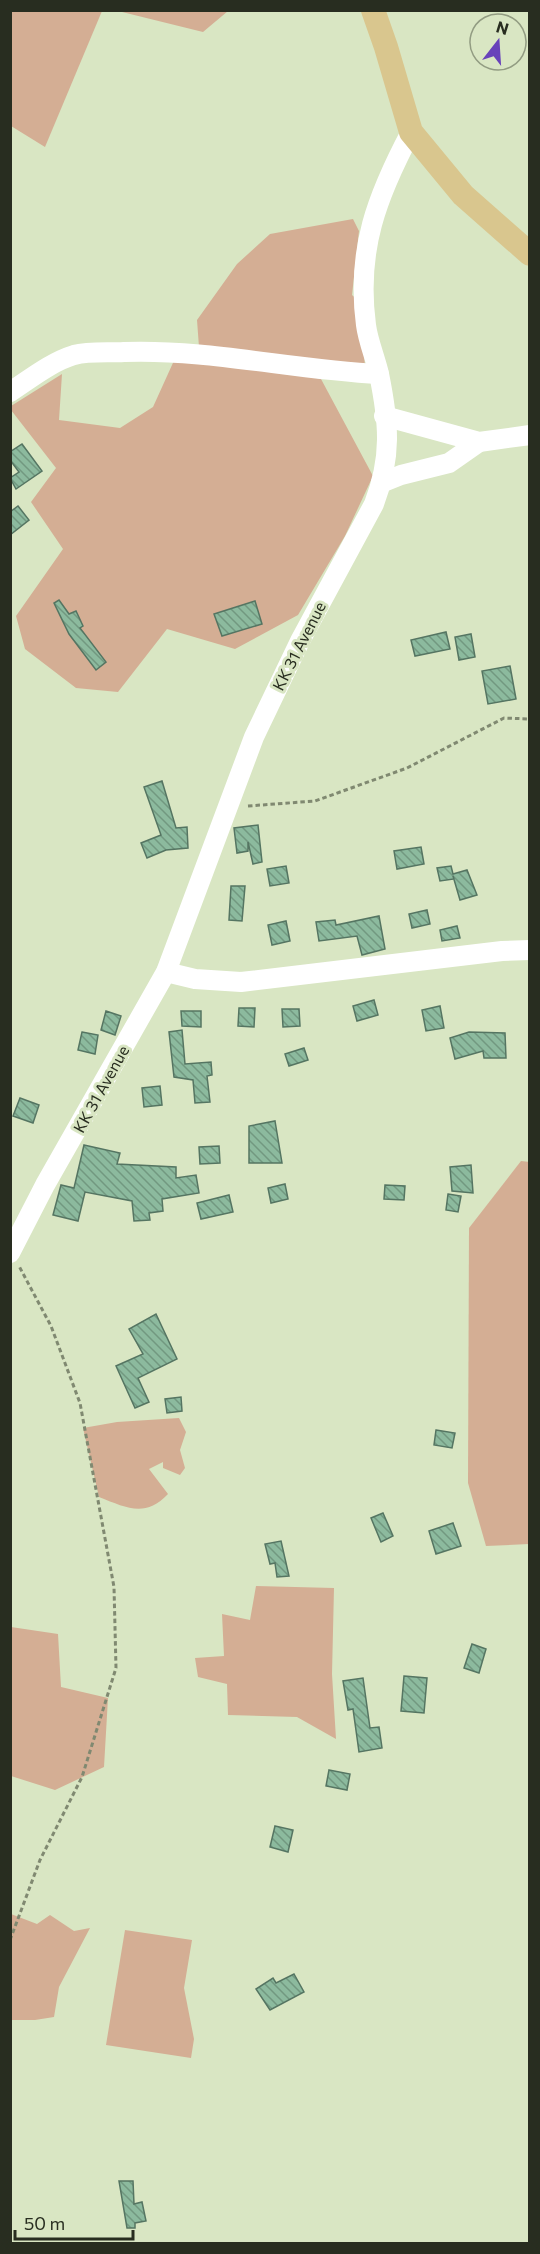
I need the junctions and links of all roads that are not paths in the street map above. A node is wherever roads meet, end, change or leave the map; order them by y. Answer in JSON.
{"nodes":[{"id":1,"x":373,"y":10,"type":"edge"},
{"id":2,"x":411,"y":132,"type":"junction"},
{"id":3,"x":530,"y":254,"type":"edge"},
{"id":4,"x":379,"y":374,"type":"junction"},
{"id":5,"x":10,"y":392,"type":"edge"},
{"id":6,"x":384,"y":416,"type":"junction"},
{"id":7,"x":530,"y":435,"type":"edge"},
{"id":8,"x":479,"y":442,"type":"junction"},
{"id":9,"x":381,"y":483,"type":"junction"},
{"id":10,"x":530,"y":950,"type":"edge"},
{"id":11,"x":166,"y":972,"type":"junction"},
{"id":12,"x":11,"y":1252,"type":"edge"}],
"edges":[{"from":1,"to":2,"type":"main road"},
{"from":2,"to":3,"type":"main road"},
{"from":2,"to":4,"type":"street","name":"KK 31 Avenue"},
{"from":4,"to":5,"type":"street"},
{"from":4,"to":6,"type":"street","name":"KK 31 Avenue"},
{"from":6,"to":8,"type":"street"},
{"from":6,"to":9,"type":"street","name":"KK 31 Avenue"},
{"from":7,"to":8,"type":"street"},
{"from":8,"to":9,"type":"street"},
{"from":9,"to":11,"type":"street","name":"KK 31 Avenue"},
{"from":10,"to":11,"type":"street"},
{"from":11,"to":12,"type":"street","name":"KK 31 Avenue"}]}
